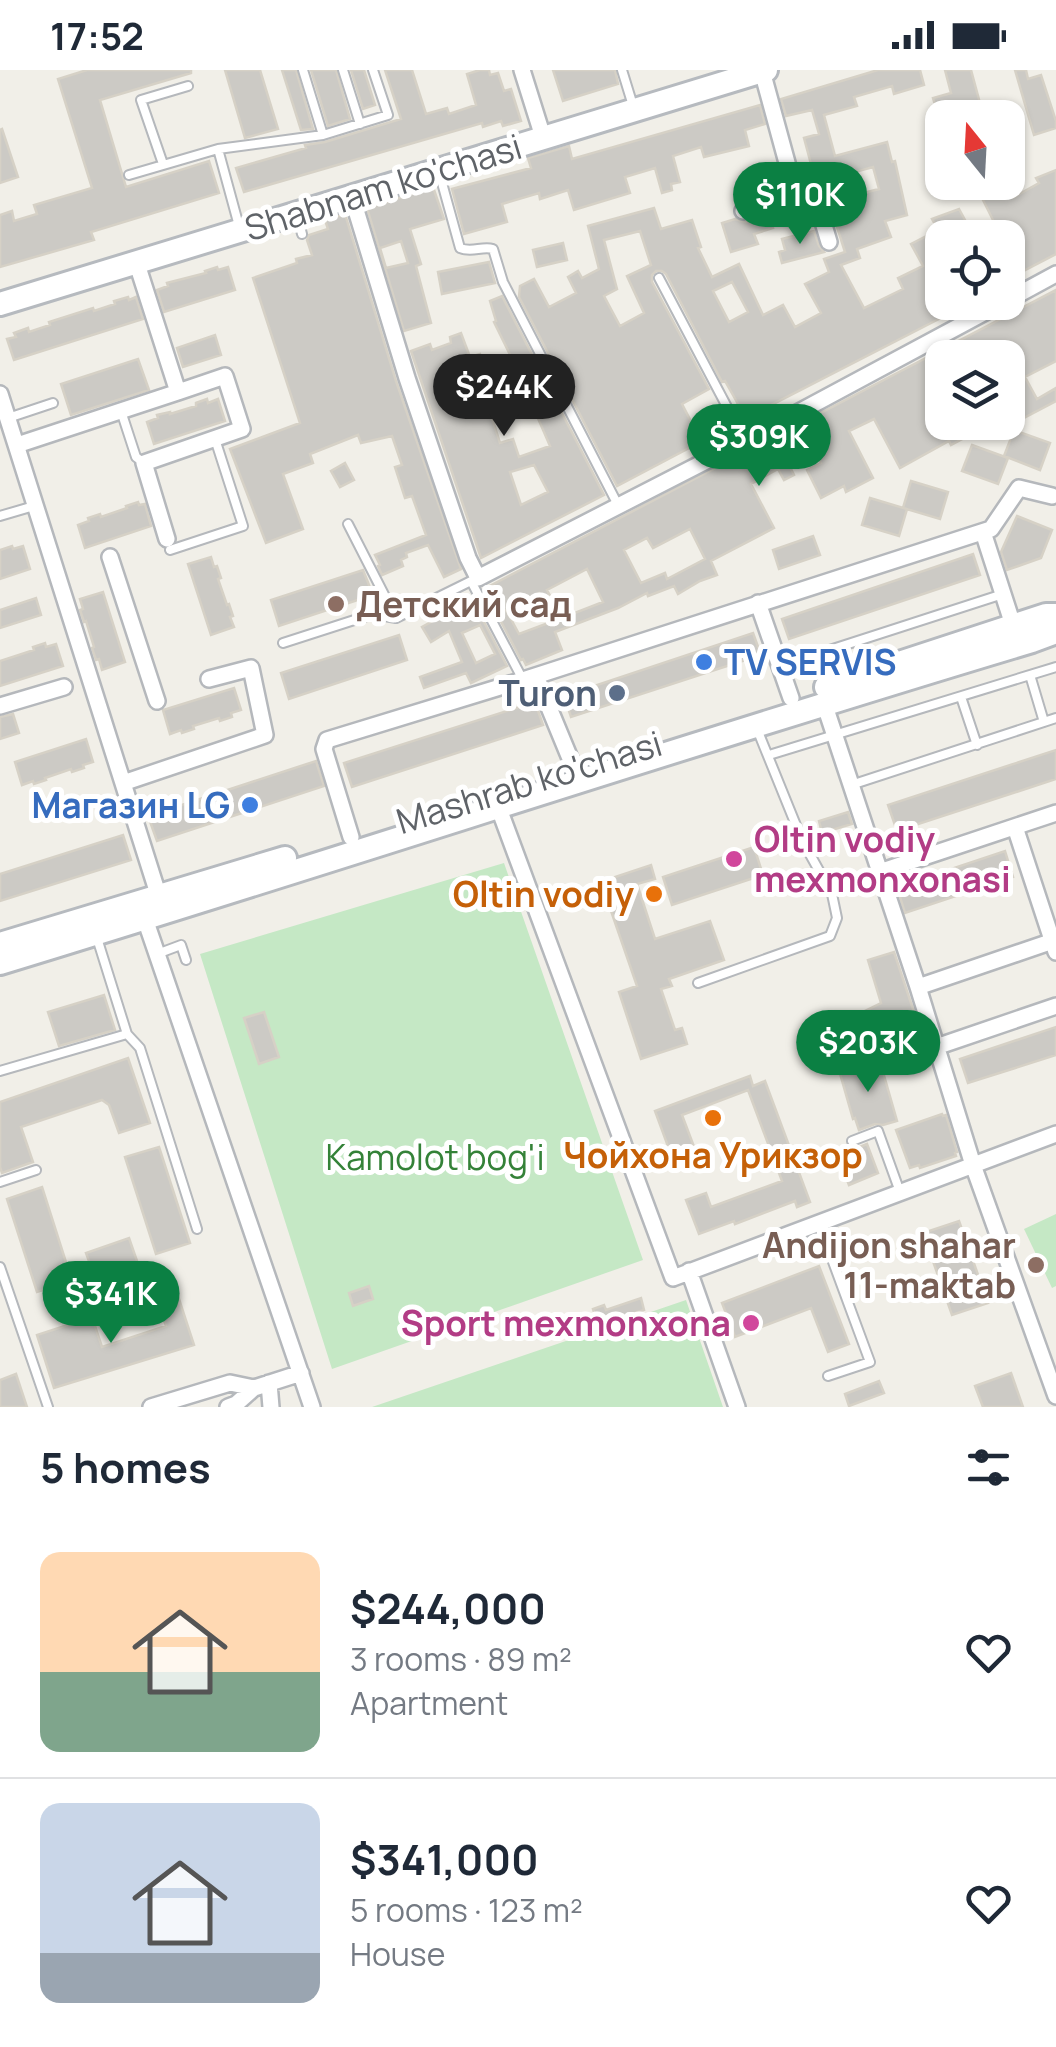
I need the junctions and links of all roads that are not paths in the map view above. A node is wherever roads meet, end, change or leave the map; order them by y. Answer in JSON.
{"nodes":[{"id":1,"x":304,"y":70,"type":"edge"},
{"id":2,"x":343,"y":70,"type":"edge"},
{"id":3,"x":372,"y":70,"type":"edge"},
{"id":4,"x":522,"y":70,"type":"edge"},
{"id":5,"x":622,"y":70,"type":"edge"},
{"id":6,"x":764,"y":71,"type":"edge"},
{"id":7,"x":188,"y":86,"type":"dead end"},
{"id":8,"x":634,"y":110,"type":"junction"},
{"id":9,"x":360,"y":124,"type":"junction"},
{"id":10,"x":323,"y":135,"type":"junction"},
{"id":11,"x":543,"y":137,"type":"junction"},
{"id":12,"x":218,"y":149,"type":"junction"},
{"id":13,"x":163,"y":164,"type":"junction"},
{"id":14,"x":439,"y":170,"type":"junction"},
{"id":15,"x":129,"y":175,"type":"dead end"},
{"id":16,"x":795,"y":192,"type":"junction"},
{"id":17,"x":352,"y":197,"type":"junction"},
{"id":18,"x":743,"y":210,"type":"dead end"},
{"id":19,"x":240,"y":231,"type":"junction"},
{"id":20,"x":829,"y":242,"type":"dead end"},
{"id":21,"x":137,"y":264,"type":"junction"},
{"id":22,"x":1056,"y":274,"type":"edge"},
{"id":23,"x":659,"y":278,"type":"dead end"},
{"id":24,"x":1025,"y":291,"type":"edge"},
{"id":25,"x":0,"y":304,"type":"edge"},
{"id":26,"x":971,"y":320,"type":"edge"},
{"id":27,"x":178,"y":392,"type":"junction"},
{"id":28,"x":0,"y":394,"type":"edge"},
{"id":29,"x":53,"y":403,"type":"dead end"},
{"id":30,"x":121,"y":412,"type":"junction"},
{"id":31,"x":8,"y":418,"type":"junction"},
{"id":32,"x":216,"y":439,"type":"junction"},
{"id":33,"x":745,"y":441,"type":"junction"},
{"id":34,"x":17,"y":445,"type":"junction"},
{"id":35,"x":144,"y":462,"type":"junction"},
{"id":36,"x":1052,"y":496,"type":"dead end"},
{"id":37,"x":35,"y":505,"type":"junction"},
{"id":38,"x":619,"y":506,"type":"junction"},
{"id":39,"x":0,"y":516,"type":"edge"},
{"id":40,"x":348,"y":524,"type":"dead end"},
{"id":41,"x":983,"y":532,"type":"junction"},
{"id":42,"x":169,"y":545,"type":"joint"},
{"id":43,"x":110,"y":557,"type":"dead end"},
{"id":44,"x":475,"y":579,"type":"junction"},
{"id":45,"x":1003,"y":594,"type":"junction"},
{"id":46,"x":758,"y":603,"type":"junction"},
{"id":47,"x":1056,"y":614,"type":"edge"},
{"id":48,"x":396,"y":618,"type":"junction"},
{"id":49,"x":1014,"y":626,"type":"junction"},
{"id":50,"x":1056,"y":632,"type":"edge"},
{"id":51,"x":284,"y":643,"type":"dead end"},
{"id":52,"x":780,"y":666,"type":"junction"},
{"id":53,"x":1056,"y":667,"type":"edge"},
{"id":54,"x":1030,"y":676,"type":"junction"},
{"id":55,"x":529,"y":678,"type":"junction"},
{"id":56,"x":209,"y":679,"type":"dead end"},
{"id":57,"x":64,"y":688,"type":"dead end"},
{"id":58,"x":960,"y":697,"type":"junction"},
{"id":59,"x":791,"y":698,"type":"junction"},
{"id":60,"x":157,"y":700,"type":"dead end"},
{"id":61,"x":824,"y":703,"type":"junction"},
{"id":62,"x":0,"y":706,"type":"edge"},
{"id":63,"x":1056,"y":718,"type":"edge"},
{"id":64,"x":1044,"y":722,"type":"junction"},
{"id":65,"x":755,"y":724,"type":"junction"},
{"id":66,"x":706,"y":733,"type":"junction"},
{"id":67,"x":833,"y":735,"type":"junction"},
{"id":68,"x":976,"y":744,"type":"junction"},
{"id":69,"x":769,"y":756,"type":"junction"},
{"id":70,"x":574,"y":768,"type":"junction"},
{"id":71,"x":123,"y":783,"type":"junction"},
{"id":72,"x":851,"y":785,"type":"junction"},
{"id":73,"x":498,"y":806,"type":"junction"},
{"id":74,"x":1056,"y":813,"type":"edge"},
{"id":75,"x":1016,"y":827,"type":"junction"},
{"id":76,"x":351,"y":838,"type":"junction"},
{"id":77,"x":879,"y":872,"type":"junction"},
{"id":78,"x":159,"y":897,"type":"junction"},
{"id":79,"x":145,"y":919,"type":"junction"},
{"id":80,"x":96,"y":934,"type":"junction"},
{"id":81,"x":0,"y":944,"type":"edge"},
{"id":82,"x":1054,"y":947,"type":"edge"},
{"id":83,"x":157,"y":954,"type":"junction"},
{"id":84,"x":186,"y":960,"type":"dead end"},
{"id":85,"x":0,"y":963,"type":"edge"},
{"id":86,"x":698,"y":984,"type":"dead end"},
{"id":87,"x":918,"y":987,"type":"junction"},
{"id":88,"x":1056,"y":1006,"type":"edge"},
{"id":89,"x":128,"y":1034,"type":"junction"},
{"id":90,"x":936,"y":1047,"type":"junction"},
{"id":91,"x":0,"y":1072,"type":"edge"},
{"id":92,"x":1056,"y":1134,"type":"edge"},
{"id":93,"x":852,"y":1141,"type":"dead end"},
{"id":94,"x":974,"y":1165,"type":"junction"},
{"id":95,"x":36,"y":1170,"type":"dead end"},
{"id":96,"x":0,"y":1182,"type":"edge"},
{"id":97,"x":900,"y":1192,"type":"junction"},
{"id":98,"x":819,"y":1223,"type":"junction"},
{"id":99,"x":197,"y":1229,"type":"dead end"},
{"id":100,"x":0,"y":1266,"type":"edge"},
{"id":101,"x":689,"y":1272,"type":"junction"},
{"id":102,"x":1052,"y":1369,"type":"edge"},
{"id":103,"x":301,"y":1374,"type":"junction"},
{"id":104,"x":828,"y":1376,"type":"dead end"},
{"id":105,"x":262,"y":1386,"type":"junction"},
{"id":106,"x":1056,"y":1396,"type":"edge"},
{"id":107,"x":48,"y":1407,"type":"edge"},
{"id":108,"x":151,"y":1407,"type":"edge"},
{"id":109,"x":228,"y":1407,"type":"edge"},
{"id":110,"x":271,"y":1407,"type":"edge"},
{"id":111,"x":312,"y":1407,"type":"edge"},
{"id":112,"x":737,"y":1407,"type":"edge"}],
"edges":[{"from":1,"to":10,"type":"lane"},
{"from":2,"to":9,"type":"lane"},
{"from":3,"to":9,"type":"lane"},
{"from":4,"to":11,"type":"street"},
{"from":5,"to":8,"type":"lane"},
{"from":6,"to":8,"type":"main road","name":"Shabnam ko'chasi"},
{"from":6,"to":16,"type":"street"},
{"from":7,"to":13,"type":"lane"},
{"from":8,"to":11,"type":"main road","name":"Shabnam ko'chasi"},
{"from":9,"to":10,"type":"lane"},
{"from":10,"to":12,"type":"lane"},
{"from":11,"to":14,"type":"main road","name":"Shabnam ko'chasi"},
{"from":12,"to":13,"type":"lane"},
{"from":12,"to":19,"type":"lane"},
{"from":13,"to":15,"type":"lane"},
{"from":14,"to":17,"type":"main road","name":"Shabnam ko'chasi"},
{"from":14,"to":38,"type":"lane"},
{"from":16,"to":18,"type":"street"},
{"from":16,"to":20,"type":"street"},
{"from":17,"to":19,"type":"main road","name":"Shabnam ko'chasi"},
{"from":17,"to":44,"type":"street"},
{"from":19,"to":21,"type":"main road","name":"Shabnam ko'chasi"},
{"from":21,"to":25,"type":"main road","name":"Shabnam ko'chasi"},
{"from":21,"to":27,"type":"street"},
{"from":22,"to":24,"type":"street"},
{"from":23,"to":33,"type":"lane"},
{"from":26,"to":33,"type":"street"},
{"from":27,"to":30,"type":"street"},
{"from":27,"to":32,"type":"street"},
{"from":28,"to":31,"type":"street"},
{"from":29,"to":31,"type":"lane"},
{"from":30,"to":34,"type":"street"},
{"from":30,"to":35,"type":"lane"},
{"from":31,"to":34,"type":"street"},
{"from":32,"to":35,"type":"street"},
{"from":32,"to":42,"type":"lane"},
{"from":33,"to":38,"type":"street"},
{"from":34,"to":37,"type":"street"},
{"from":35,"to":42,"type":"street"},
{"from":36,"to":41,"type":"street"},
{"from":37,"to":39,"type":"lane"},
{"from":37,"to":71,"type":"street"},
{"from":38,"to":44,"type":"street"},
{"from":40,"to":48,"type":"lane"},
{"from":41,"to":45,"type":"street"},
{"from":41,"to":46,"type":"street"},
{"from":43,"to":60,"type":"street"},
{"from":44,"to":48,"type":"lane"},
{"from":44,"to":55,"type":"lane"},
{"from":45,"to":49,"type":"street"},
{"from":45,"to":52,"type":"lane"},
{"from":46,"to":52,"type":"street"},
{"from":46,"to":55,"type":"street"},
{"from":47,"to":49,"type":"main road","name":"Mashrab ko'chasi"},
{"from":48,"to":51,"type":"lane"},
{"from":49,"to":59,"type":"main road","name":"Mashrab ko'chasi"},
{"from":50,"to":61,"type":"main road","name":"Mashrab ko'chasi"},
{"from":52,"to":59,"type":"street"},
{"from":53,"to":54,"type":"lane"},
{"from":54,"to":58,"type":"lane"},
{"from":54,"to":64,"type":"lane"},
{"from":55,"to":70,"type":"street"},
{"from":55,"to":76,"type":"street"},
{"from":56,"to":71,"type":"street"},
{"from":57,"to":62,"type":"street"},
{"from":58,"to":67,"type":"lane"},
{"from":58,"to":68,"type":"lane"},
{"from":59,"to":66,"type":"main road","name":"Mashrab ko'chasi"},
{"from":61,"to":65,"type":"main road","name":"Mashrab ko'chasi"},
{"from":61,"to":67,"type":"street"},
{"from":63,"to":64,"type":"lane"},
{"from":64,"to":68,"type":"lane"},
{"from":65,"to":66,"type":"main road","name":"Mashrab ko'chasi"},
{"from":65,"to":69,"type":"lane"},
{"from":66,"to":70,"type":"main road","name":"Mashrab ko'chasi"},
{"from":66,"to":73,"type":"main road","name":"Mashrab ko'chasi"},
{"from":67,"to":69,"type":"lane"},
{"from":67,"to":72,"type":"street"},
{"from":68,"to":72,"type":"lane"},
{"from":69,"to":86,"type":"lane"},
{"from":70,"to":76,"type":"main road","name":"Mashrab ko'chasi"},
{"from":71,"to":78,"type":"street"},
{"from":72,"to":77,"type":"street"},
{"from":73,"to":79,"type":"main road","name":"Mashrab ko'chasi"},
{"from":73,"to":101,"type":"street"},
{"from":74,"to":75,"type":"street"},
{"from":75,"to":77,"type":"street"},
{"from":75,"to":82,"type":"street"},
{"from":76,"to":78,"type":"main road","name":"Mashrab ko'chasi"},
{"from":77,"to":87,"type":"street"},
{"from":78,"to":81,"type":"main road","name":"Mashrab ko'chasi"},
{"from":79,"to":80,"type":"main road","name":"Mashrab ko'chasi"},
{"from":79,"to":83,"type":"street"},
{"from":80,"to":85,"type":"main road","name":"Mashrab ko'chasi"},
{"from":80,"to":89,"type":"lane"},
{"from":82,"to":87,"type":"street"},
{"from":83,"to":84,"type":"lane"},
{"from":83,"to":103,"type":"street"},
{"from":87,"to":90,"type":"street"},
{"from":88,"to":90,"type":"street"},
{"from":89,"to":91,"type":"lane"},
{"from":89,"to":99,"type":"lane"},
{"from":90,"to":94,"type":"street"},
{"from":92,"to":94,"type":"street"},
{"from":93,"to":97,"type":"lane"},
{"from":94,"to":97,"type":"street"},
{"from":94,"to":102,"type":"street"},
{"from":95,"to":96,"type":"lane"},
{"from":97,"to":98,"type":"street"},
{"from":98,"to":101,"type":"street"},
{"from":98,"to":104,"type":"lane"},
{"from":100,"to":107,"type":"lane"},
{"from":101,"to":112,"type":"street"},
{"from":102,"to":106,"type":"street"},
{"from":103,"to":105,"type":"street"},
{"from":103,"to":111,"type":"street"},
{"from":105,"to":108,"type":"street"},
{"from":105,"to":109,"type":"street"},
{"from":105,"to":110,"type":"street"}]}
